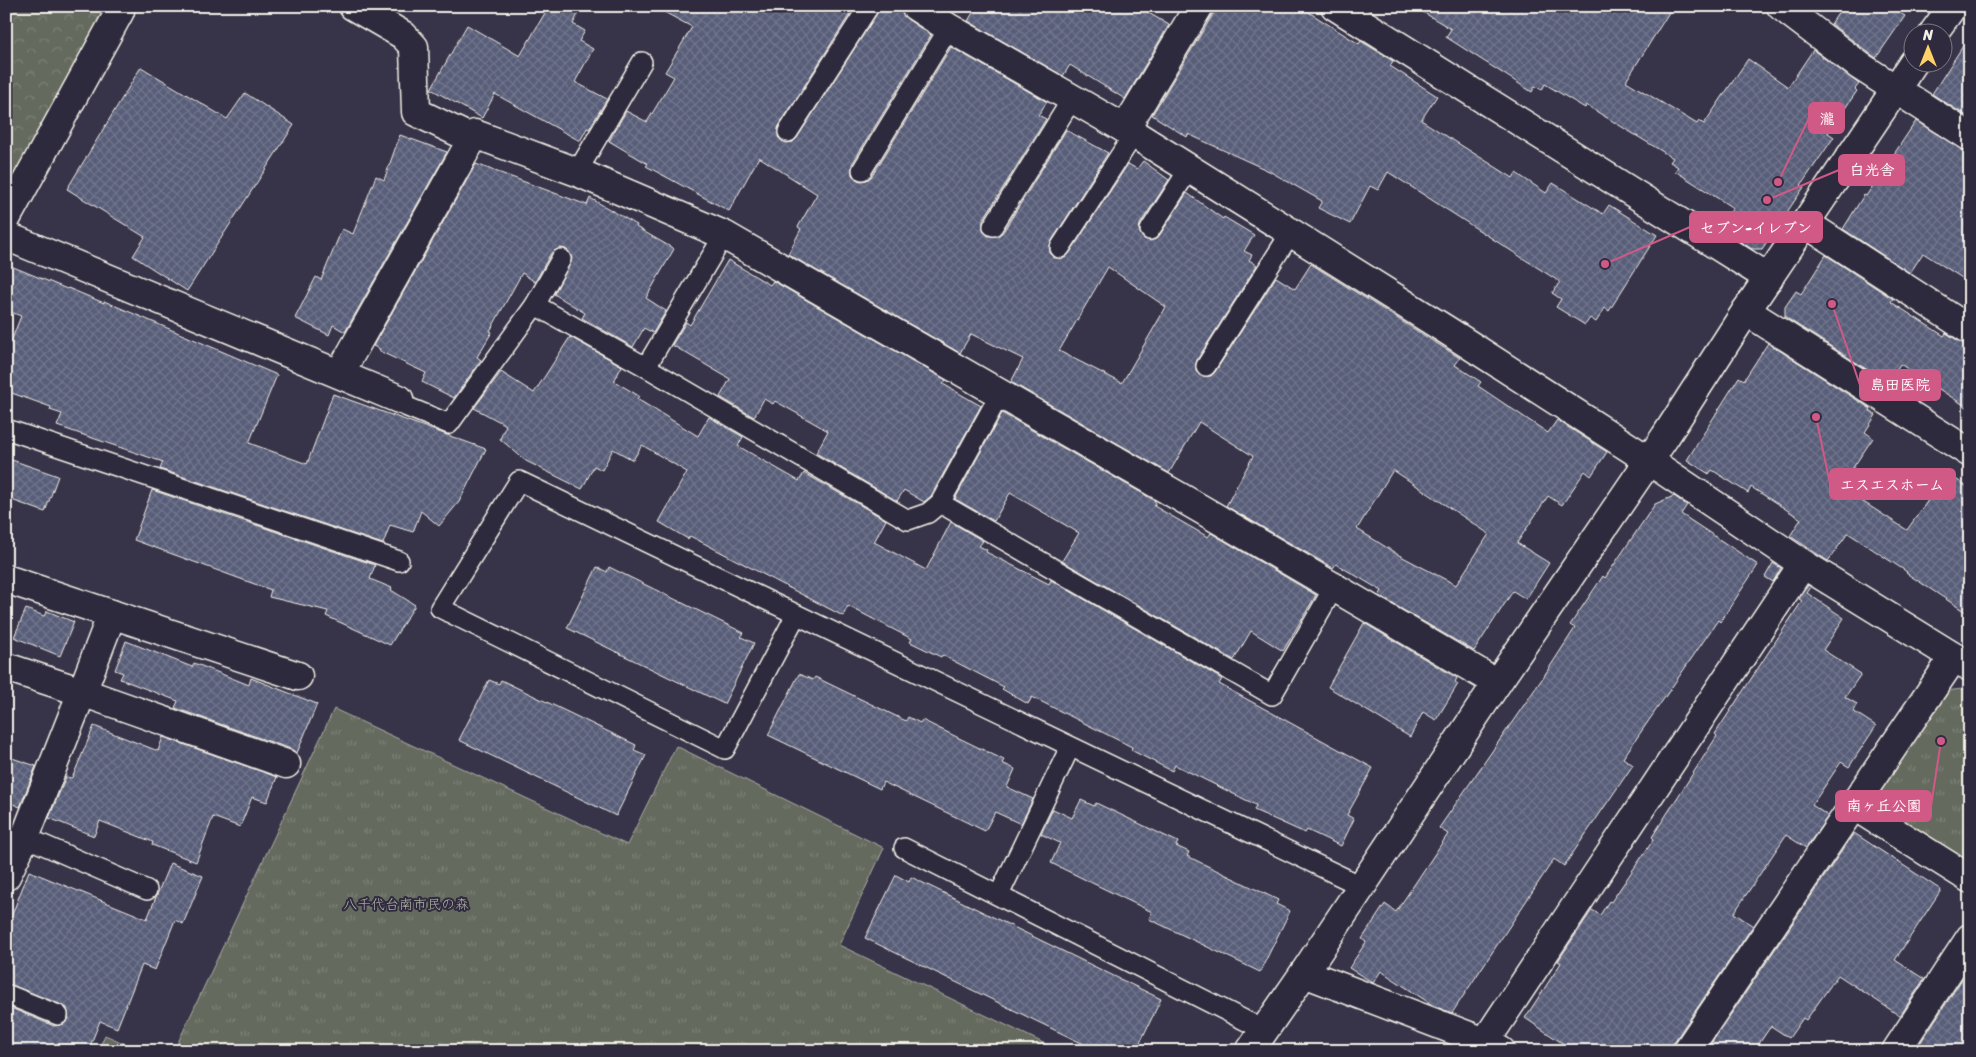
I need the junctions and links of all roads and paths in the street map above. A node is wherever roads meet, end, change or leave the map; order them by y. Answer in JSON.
{"nodes":[{"id":1,"x":353,"y":6,"type":"edge"},
{"id":2,"x":869,"y":6,"type":"edge"},
{"id":3,"x":915,"y":6,"type":"edge"},
{"id":4,"x":1199,"y":6,"type":"edge"},
{"id":5,"x":1335,"y":6,"type":"edge"},
{"id":6,"x":1781,"y":6,"type":"edge"},
{"id":7,"x":1953,"y":6,"type":"edge"},
{"id":8,"x":120,"y":11,"type":"dead end"},
{"id":9,"x":1941,"y":22,"type":"edge"},
{"id":10,"x":949,"y":28,"type":"junction"},
{"id":11,"x":642,"y":62,"type":"dead end"},
{"id":12,"x":1907,"y":72,"type":"edge"},
{"id":13,"x":1894,"y":89,"type":"junction"},
{"id":14,"x":1072,"y":99,"type":"junction"},
{"id":15,"x":1129,"y":131,"type":"junction"},
{"id":16,"x":788,"y":132,"type":"dead end"},
{"id":17,"x":1970,"y":137,"type":"edge"},
{"id":18,"x":472,"y":139,"type":"junction"},
{"id":19,"x":1189,"y":169,"type":"junction"},
{"id":20,"x":862,"y":170,"type":"dead end"},
{"id":21,"x":577,"y":172,"type":"junction"},
{"id":22,"x":6,"y":219,"type":"edge"},
{"id":23,"x":1805,"y":223,"type":"junction"},
{"id":24,"x":994,"y":226,"type":"dead end"},
{"id":25,"x":1150,"y":230,"type":"dead end"},
{"id":26,"x":1290,"y":234,"type":"junction"},
{"id":27,"x":6,"y":236,"type":"edge"},
{"id":28,"x":724,"y":236,"type":"junction"},
{"id":29,"x":1060,"y":248,"type":"dead end"},
{"id":30,"x":561,"y":259,"type":"dead end"},
{"id":31,"x":1769,"y":278,"type":"junction"},
{"id":32,"x":535,"y":305,"type":"junction"},
{"id":33,"x":1746,"y":311,"type":"junction"},
{"id":34,"x":1970,"y":330,"type":"edge"},
{"id":35,"x":1206,"y":366,"type":"dead end"},
{"id":36,"x":646,"y":367,"type":"junction"},
{"id":37,"x":340,"y":373,"type":"junction"},
{"id":38,"x":1000,"y":394,"type":"junction"},
{"id":39,"x":400,"y":399,"type":"joint"},
{"id":40,"x":6,"y":429,"type":"edge"},
{"id":41,"x":1970,"y":454,"type":"edge"},
{"id":42,"x":1649,"y":460,"type":"junction"},
{"id":43,"x":940,"y":503,"type":"junction"},
{"id":44,"x":400,"y":561,"type":"dead end"},
{"id":45,"x":1803,"y":564,"type":"junction"},
{"id":46,"x":6,"y":579,"type":"edge"},
{"id":47,"x":1334,"y":587,"type":"junction"},
{"id":48,"x":112,"y":614,"type":"junction"},
{"id":49,"x":796,"y":615,"type":"junction"},
{"id":50,"x":1962,"y":662,"type":"edge"},
{"id":51,"x":6,"y":667,"type":"edge"},
{"id":52,"x":298,"y":676,"type":"dead end"},
{"id":53,"x":1497,"y":683,"type":"junction"},
{"id":54,"x":82,"y":692,"type":"junction"},
{"id":55,"x":1070,"y":747,"type":"junction"},
{"id":56,"x":286,"y":764,"type":"dead end"},
{"id":57,"x":1854,"y":806,"type":"junction"},
{"id":58,"x":25,"y":837,"type":"junction"},
{"id":59,"x":904,"y":848,"type":"dead end"},
{"id":60,"x":6,"y":876,"type":"edge"},
{"id":61,"x":1970,"y":878,"type":"edge"},
{"id":62,"x":1361,"y":886,"type":"junction"},
{"id":63,"x":147,"y":890,"type":"dead end"},
{"id":64,"x":999,"y":895,"type":"junction"},
{"id":65,"x":1970,"y":938,"type":"edge"},
{"id":66,"x":1304,"y":973,"type":"junction"},
{"id":67,"x":6,"y":994,"type":"edge"},
{"id":68,"x":58,"y":1015,"type":"dead end"},
{"id":69,"x":1257,"y":1040,"type":"edge"},
{"id":70,"x":1493,"y":1047,"type":"edge"},
{"id":71,"x":1687,"y":1051,"type":"edge"},
{"id":72,"x":1896,"y":1051,"type":"edge"}],
"edges":[{"from":1,"to":18,"type":"street"},
{"from":2,"to":16,"type":"lane"},
{"from":3,"to":10,"type":"street"},
{"from":4,"to":15,"type":"street"},
{"from":5,"to":31,"type":"street"},
{"from":6,"to":13,"type":"street"},
{"from":7,"to":9,"type":"street"},
{"from":8,"to":22,"type":"street"},
{"from":10,"to":14,"type":"street"},
{"from":10,"to":20,"type":"lane"},
{"from":11,"to":21,"type":"lane"},
{"from":12,"to":13,"type":"street"},
{"from":13,"to":17,"type":"street"},
{"from":13,"to":23,"type":"street"},
{"from":14,"to":15,"type":"street"},
{"from":14,"to":24,"type":"lane"},
{"from":15,"to":19,"type":"street"},
{"from":15,"to":29,"type":"lane"},
{"from":18,"to":21,"type":"street"},
{"from":18,"to":37,"type":"street"},
{"from":19,"to":25,"type":"lane"},
{"from":19,"to":26,"type":"street"},
{"from":21,"to":28,"type":"street"},
{"from":23,"to":31,"type":"street"},
{"from":23,"to":34,"type":"street"},
{"from":26,"to":35,"type":"lane"},
{"from":26,"to":42,"type":"street"},
{"from":27,"to":37,"type":"street"},
{"from":28,"to":36,"type":"lane"},
{"from":28,"to":38,"type":"street"},
{"from":30,"to":32,"type":"lane"},
{"from":31,"to":33,"type":"street"},
{"from":32,"to":36,"type":"lane"},
{"from":32,"to":39,"type":"lane"},
{"from":33,"to":41,"type":"street"},
{"from":33,"to":42,"type":"street"},
{"from":36,"to":43,"type":"lane"},
{"from":37,"to":39,"type":"street"},
{"from":38,"to":43,"type":"lane"},
{"from":38,"to":47,"type":"street"},
{"from":40,"to":44,"type":"lane"},
{"from":42,"to":45,"type":"street"},
{"from":42,"to":53,"type":"street"},
{"from":43,"to":47,"type":"lane"},
{"from":45,"to":50,"type":"street"},
{"from":45,"to":70,"type":"street"},
{"from":46,"to":48,"type":"street"},
{"from":47,"to":53,"type":"street"},
{"from":48,"to":52,"type":"street"},
{"from":48,"to":54,"type":"street"},
{"from":49,"to":49,"type":"lane"},
{"from":49,"to":55,"type":"lane"},
{"from":50,"to":57,"type":"street"},
{"from":51,"to":54,"type":"street"},
{"from":53,"to":62,"type":"street"},
{"from":54,"to":56,"type":"street"},
{"from":54,"to":58,"type":"street"},
{"from":55,"to":62,"type":"lane"},
{"from":55,"to":64,"type":"lane"},
{"from":57,"to":61,"type":"street"},
{"from":57,"to":71,"type":"street"},
{"from":58,"to":60,"type":"street"},
{"from":58,"to":63,"type":"lane"},
{"from":59,"to":64,"type":"lane"},
{"from":62,"to":66,"type":"street"},
{"from":64,"to":69,"type":"lane"},
{"from":65,"to":72,"type":"street"},
{"from":66,"to":69,"type":"street"},
{"from":66,"to":70,"type":"street"},
{"from":67,"to":68,"type":"lane"}]}
